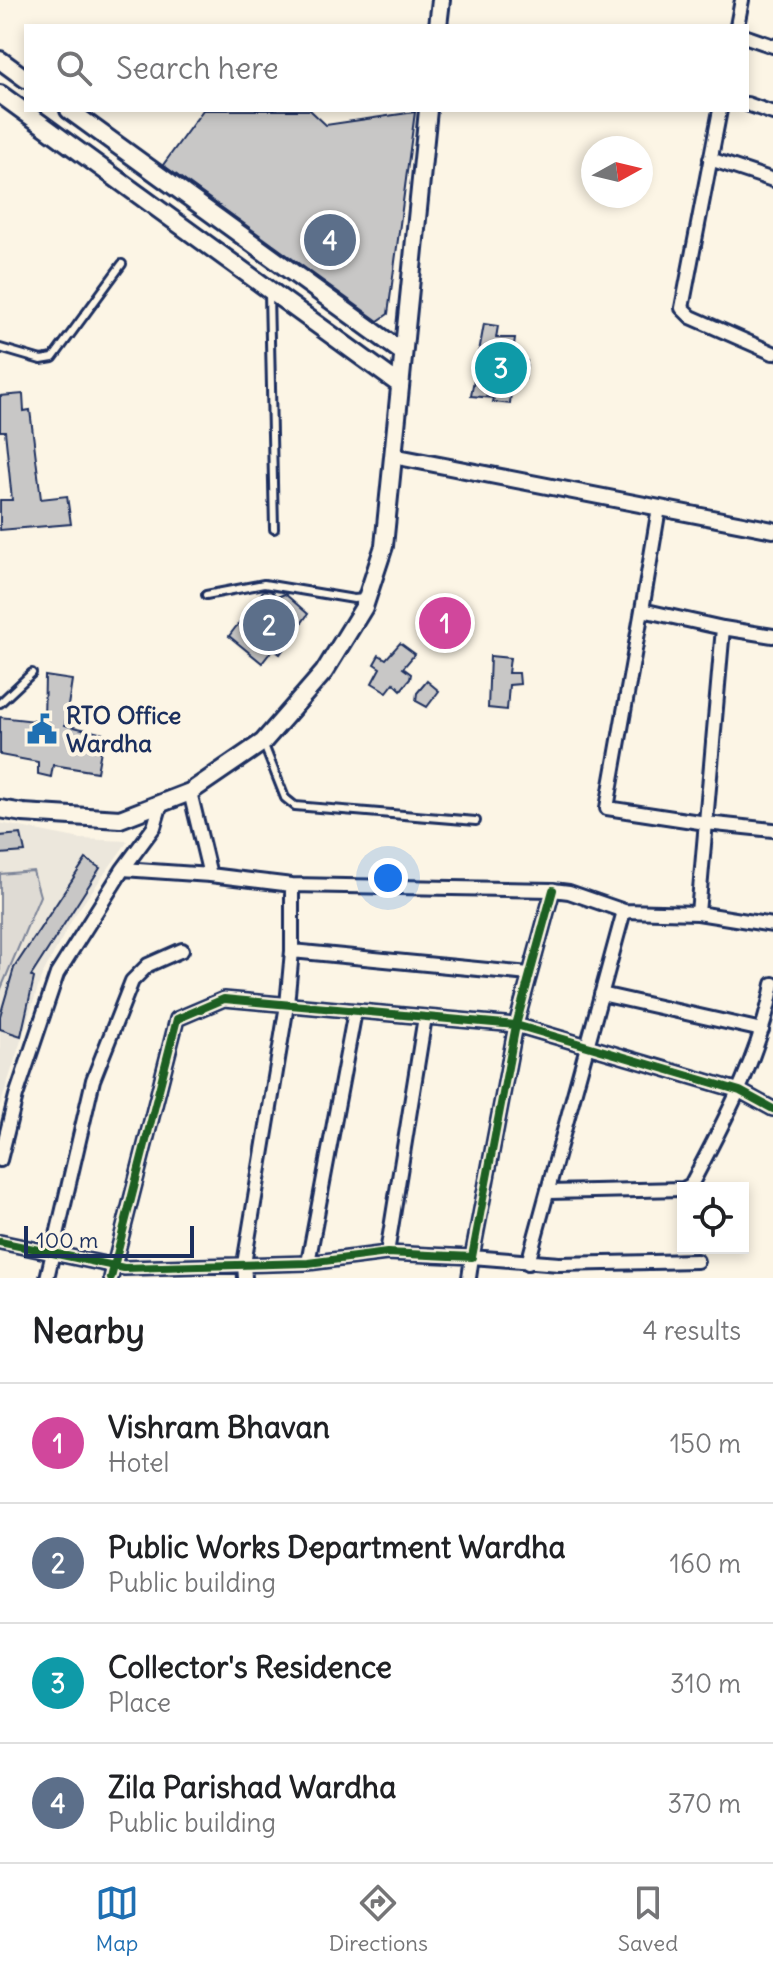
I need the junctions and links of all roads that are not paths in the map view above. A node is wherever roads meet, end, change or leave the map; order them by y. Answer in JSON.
{"nodes":[{"id":1,"x":441,"y":0,"type":"edge"},
{"id":2,"x":742,"y":0,"type":"edge"},
{"id":3,"x":438,"y":24,"type":"edge"},
{"id":4,"x":737,"y":24,"type":"edge"},
{"id":5,"x":749,"y":38,"type":"edge"},
{"id":6,"x":773,"y":46,"type":"edge"},
{"id":7,"x":0,"y":60,"type":"edge"},
{"id":8,"x":24,"y":78,"type":"edge"},
{"id":9,"x":0,"y":94,"type":"edge"},
{"id":10,"x":749,"y":105,"type":"edge"},
{"id":11,"x":24,"y":111,"type":"edge"},
{"id":12,"x":25,"y":112,"type":"edge"},
{"id":13,"x":72,"y":112,"type":"edge"},
{"id":14,"x":428,"y":112,"type":"edge"},
{"id":15,"x":720,"y":112,"type":"edge"},
{"id":16,"x":773,"y":113,"type":"edge"},
{"id":17,"x":710,"y":159,"type":"junction"},
{"id":18,"x":773,"y":180,"type":"edge"},
{"id":19,"x":122,"y":264,"type":"dead end"},
{"id":20,"x":269,"y":289,"type":"junction"},
{"id":21,"x":0,"y":348,"type":"edge"},
{"id":22,"x":402,"y":352,"type":"junction"},
{"id":23,"x":773,"y":353,"type":"edge"},
{"id":24,"x":399,"y":384,"type":"junction"},
{"id":25,"x":393,"y":456,"type":"junction"},
{"id":26,"x":659,"y":508,"type":"junction"},
{"id":27,"x":274,"y":529,"type":"dead end"},
{"id":28,"x":773,"y":530,"type":"edge"},
{"id":29,"x":206,"y":595,"type":"dead end"},
{"id":30,"x":367,"y":598,"type":"junction"},
{"id":31,"x":642,"y":610,"type":"junction"},
{"id":32,"x":723,"y":628,"type":"junction"},
{"id":33,"x":773,"y":636,"type":"edge"},
{"id":34,"x":32,"y":673,"type":"dead end"},
{"id":35,"x":0,"y":703,"type":"edge"},
{"id":36,"x":263,"y":742,"type":"junction"},
{"id":37,"x":190,"y":792,"type":"junction"},
{"id":38,"x":161,"y":803,"type":"junction"},
{"id":39,"x":0,"y":809,"type":"edge"},
{"id":40,"x":476,"y":821,"type":"dead end"},
{"id":41,"x":706,"y":823,"type":"junction"},
{"id":42,"x":773,"y":830,"type":"edge"},
{"id":43,"x":123,"y":869,"type":"junction"},
{"id":44,"x":210,"y":875,"type":"junction"},
{"id":45,"x":292,"y":885,"type":"junction"},
{"id":46,"x":553,"y":890,"type":"junction"},
{"id":47,"x":624,"y":911,"type":"junction"},
{"id":48,"x":698,"y":913,"type":"junction"},
{"id":49,"x":773,"y":925,"type":"edge"},
{"id":50,"x":182,"y":950,"type":"dead end"},
{"id":51,"x":292,"y":951,"type":"junction"},
{"id":52,"x":529,"y":974,"type":"junction"},
{"id":53,"x":773,"y":984,"type":"edge"},
{"id":54,"x":601,"y":994,"type":"junction"},
{"id":55,"x":287,"y":1005,"type":"junction"},
{"id":56,"x":355,"y":1011,"type":"junction"},
{"id":57,"x":425,"y":1017,"type":"junction"},
{"id":58,"x":516,"y":1025,"type":"junction"},
{"id":59,"x":762,"y":1030,"type":"junction"},
{"id":60,"x":587,"y":1046,"type":"junction"},
{"id":61,"x":740,"y":1091,"type":"junction"},
{"id":62,"x":773,"y":1109,"type":"edge"},
{"id":63,"x":0,"y":1160,"type":"edge"},
{"id":64,"x":693,"y":1182,"type":"edge"},
{"id":65,"x":677,"y":1189,"type":"edge"},
{"id":66,"x":549,"y":1192,"type":"junction"},
{"id":67,"x":0,"y":1242,"type":"edge"},
{"id":68,"x":52,"y":1253,"type":"junction"},
{"id":69,"x":387,"y":1253,"type":"junction"},
{"id":70,"x":472,"y":1257,"type":"junction"},
{"id":71,"x":697,"y":1261,"type":"dead end"},
{"id":72,"x":308,"y":1263,"type":"junction"},
{"id":73,"x":528,"y":1263,"type":"junction"},
{"id":74,"x":244,"y":1264,"type":"junction"},
{"id":75,"x":112,"y":1272,"type":"edge"},
{"id":76,"x":47,"y":1278,"type":"edge"},
{"id":77,"x":245,"y":1278,"type":"edge"},
{"id":78,"x":469,"y":1278,"type":"edge"}],
"edges":[{"from":1,"to":3,"type":"main road"},
{"from":2,"to":4,"type":"street"},
{"from":5,"to":6,"type":"street"},
{"from":7,"to":8,"type":"main road"},
{"from":9,"to":11,"type":"main road"},
{"from":10,"to":16,"type":"street"},
{"from":12,"to":20,"type":"main road"},
{"from":13,"to":22,"type":"main road"},
{"from":14,"to":22,"type":"main road"},
{"from":15,"to":17,"type":"street"},
{"from":17,"to":18,"type":"street"},
{"from":17,"to":23,"type":"street"},
{"from":19,"to":21,"type":"lane"},
{"from":20,"to":24,"type":"main road"},
{"from":20,"to":27,"type":"lane"},
{"from":22,"to":24,"type":"main road"},
{"from":24,"to":25,"type":"main road"},
{"from":25,"to":26,"type":"street"},
{"from":25,"to":30,"type":"main road"},
{"from":26,"to":28,"type":"street"},
{"from":26,"to":31,"type":"street"},
{"from":29,"to":30,"type":"lane"},
{"from":30,"to":36,"type":"main road"},
{"from":31,"to":32,"type":"street"},
{"from":31,"to":41,"type":"street"},
{"from":32,"to":33,"type":"street"},
{"from":32,"to":41,"type":"street"},
{"from":34,"to":35,"type":"lane"},
{"from":36,"to":37,"type":"main road"},
{"from":36,"to":40,"type":"lane"},
{"from":37,"to":38,"type":"main road"},
{"from":37,"to":44,"type":"street"},
{"from":38,"to":39,"type":"main road"},
{"from":38,"to":43,"type":"street"},
{"from":41,"to":42,"type":"street"},
{"from":41,"to":48,"type":"street"},
{"from":43,"to":44,"type":"street"},
{"from":43,"to":63,"type":"street"},
{"from":44,"to":45,"type":"street"},
{"from":45,"to":46,"type":"street"},
{"from":45,"to":51,"type":"street"},
{"from":46,"to":47,"type":"street"},
{"from":46,"to":52,"type":"street"},
{"from":47,"to":48,"type":"street"},
{"from":47,"to":54,"type":"street"},
{"from":48,"to":49,"type":"street"},
{"from":50,"to":68,"type":"street"},
{"from":51,"to":52,"type":"street"},
{"from":51,"to":55,"type":"street"},
{"from":52,"to":58,"type":"street"},
{"from":53,"to":59,"type":"street"},
{"from":54,"to":59,"type":"street"},
{"from":54,"to":60,"type":"street"},
{"from":55,"to":56,"type":"street"},
{"from":55,"to":74,"type":"street"},
{"from":55,"to":75,"type":"street"},
{"from":56,"to":57,"type":"street"},
{"from":56,"to":72,"type":"street"},
{"from":57,"to":58,"type":"street"},
{"from":57,"to":69,"type":"street"},
{"from":58,"to":60,"type":"street"},
{"from":58,"to":70,"type":"street"},
{"from":59,"to":61,"type":"street"},
{"from":60,"to":61,"type":"street"},
{"from":60,"to":66,"type":"street"},
{"from":61,"to":62,"type":"street"},
{"from":61,"to":64,"type":"street"},
{"from":65,"to":66,"type":"street"},
{"from":66,"to":73,"type":"street"},
{"from":67,"to":68,"type":"street"},
{"from":68,"to":75,"type":"street"},
{"from":68,"to":76,"type":"street"},
{"from":69,"to":70,"type":"street"},
{"from":69,"to":72,"type":"street"},
{"from":70,"to":73,"type":"street"},
{"from":70,"to":78,"type":"street"},
{"from":71,"to":73,"type":"street"},
{"from":72,"to":74,"type":"street"},
{"from":74,"to":75,"type":"street"},
{"from":74,"to":77,"type":"street"}]}
